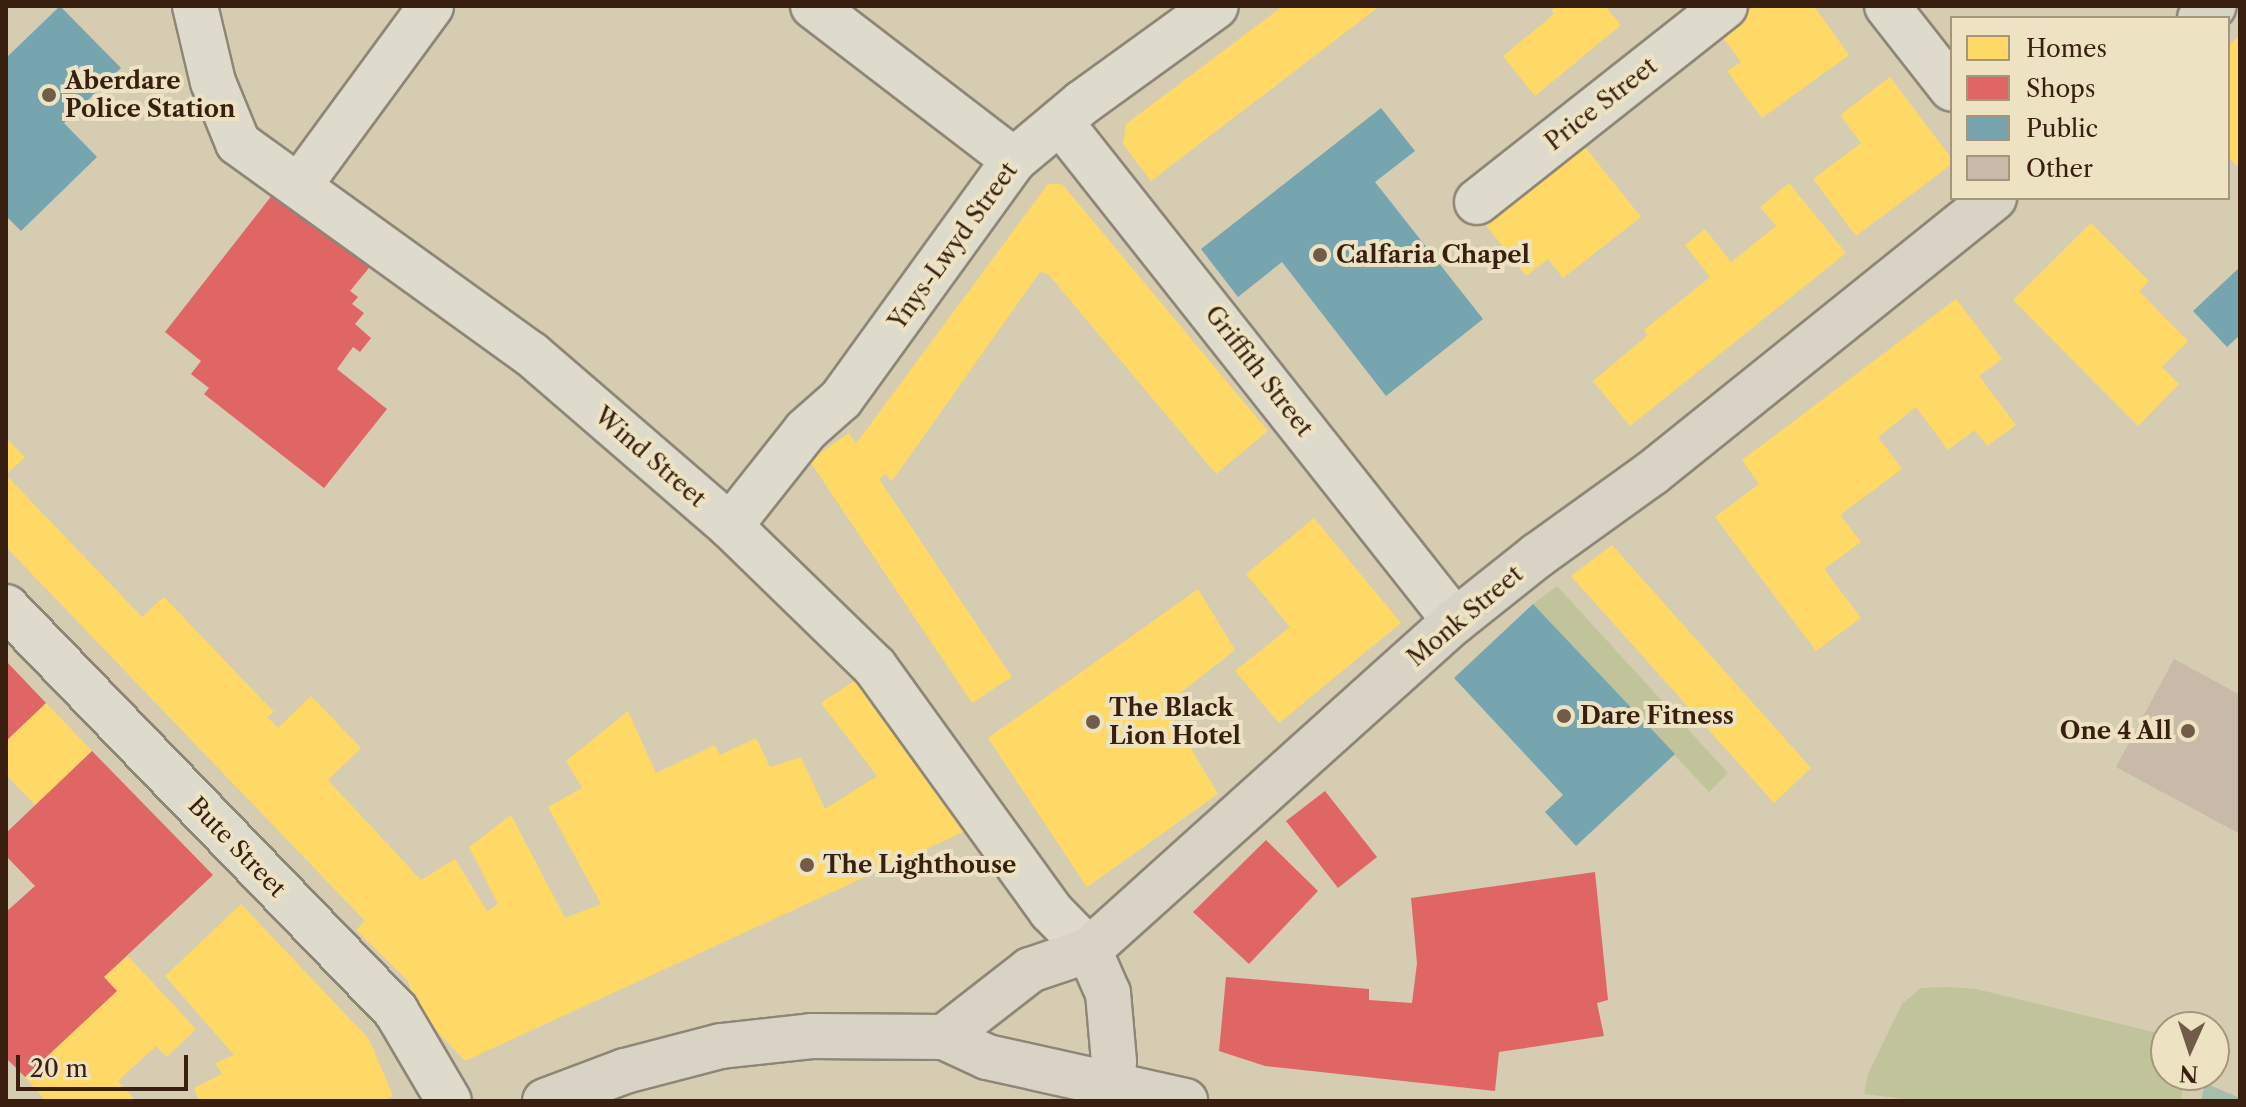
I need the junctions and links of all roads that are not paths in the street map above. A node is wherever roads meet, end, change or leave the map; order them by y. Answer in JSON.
{"nodes":[{"id":1,"x":195,"y":6,"type":"edge"},
{"id":2,"x":431,"y":6,"type":"edge"},
{"id":3,"x":813,"y":6,"type":"edge"},
{"id":4,"x":1216,"y":6,"type":"edge"},
{"id":5,"x":1725,"y":6,"type":"edge"},
{"id":6,"x":1887,"y":6,"type":"edge"},
{"id":7,"x":1950,"y":86,"type":"edge"},
{"id":8,"x":1061,"y":123,"type":"junction"},
{"id":9,"x":1014,"y":160,"type":"junction"},
{"id":10,"x":299,"y":186,"type":"junction"},
{"id":11,"x":1992,"y":200,"type":"edge"},
{"id":12,"x":1477,"y":202,"type":"dead end"},
{"id":13,"x":730,"y":526,"type":"junction"},
{"id":14,"x":6,"y":607,"type":"edge"},
{"id":15,"x":1455,"y":621,"type":"junction"},
{"id":16,"x":1089,"y":950,"type":"junction"},
{"id":17,"x":944,"y":1037,"type":"junction"},
{"id":18,"x":1109,"y":1083,"type":"junction"},
{"id":19,"x":449,"y":1101,"type":"edge"},
{"id":20,"x":545,"y":1101,"type":"edge"},
{"id":21,"x":1185,"y":1101,"type":"edge"}],
"edges":[{"from":1,"to":10,"type":"street","name":"Wind Street"},
{"from":2,"to":10,"type":"street"},
{"from":3,"to":9,"type":"street"},
{"from":4,"to":8,"type":"street","name":"Ynys-Lwyd Street"},
{"from":5,"to":12,"type":"street","name":"Price Street"},
{"from":6,"to":7,"type":"street"},
{"from":8,"to":9,"type":"street","name":"Ynys-Lwyd Street"},
{"from":8,"to":15,"type":"street","name":"Griffith Street"},
{"from":9,"to":13,"type":"street","name":"Ynys-Lwyd Street"},
{"from":10,"to":13,"type":"street","name":"Wind Street"},
{"from":11,"to":15,"type":"main road","name":"Monk Street"},
{"from":13,"to":16,"type":"street","name":"Wind Street"},
{"from":14,"to":19,"type":"street","name":"Bute Street"},
{"from":15,"to":16,"type":"main road","name":"Monk Street"},
{"from":16,"to":17,"type":"main road","name":"Monk Street"},
{"from":16,"to":18,"type":"main road"},
{"from":17,"to":18,"type":"main road"},
{"from":17,"to":20,"type":"main road"},
{"from":18,"to":21,"type":"main road"}]}
